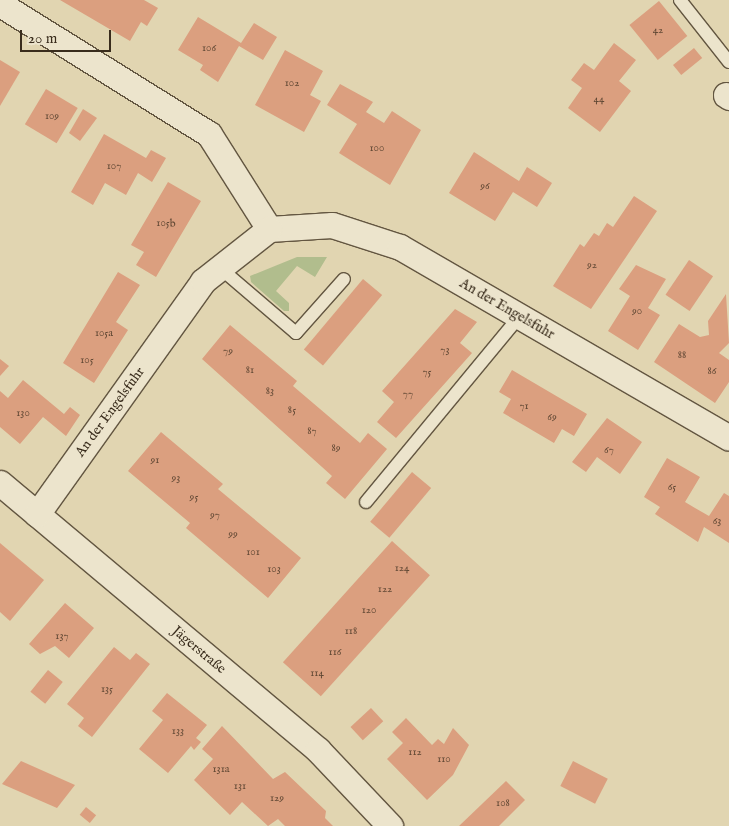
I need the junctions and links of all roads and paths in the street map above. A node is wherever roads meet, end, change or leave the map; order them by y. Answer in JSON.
{"nodes":[{"id":1,"x":680,"y":0,"type":"edge"},
{"id":2,"x":0,"y":4,"type":"edge"},
{"id":3,"x":729,"y":62,"type":"edge"},
{"id":4,"x":269,"y":229,"type":"junction"},
{"id":5,"x":220,"y":268,"type":"junction"},
{"id":6,"x":344,"y":279,"type":"dead end"},
{"id":7,"x":520,"y":316,"type":"junction"},
{"id":8,"x":729,"y":438,"type":"edge"},
{"id":9,"x":0,"y":483,"type":"edge"},
{"id":10,"x":366,"y":502,"type":"dead end"},
{"id":11,"x":37,"y":514,"type":"junction"},
{"id":12,"x":390,"y":826,"type":"edge"}],
"edges":[{"from":1,"to":3,"type":"lane"},
{"from":2,"to":4,"type":"street"},
{"from":4,"to":5,"type":"street","name":"An der Engelsfuhr"},
{"from":4,"to":7,"type":"street","name":"An der Engelsfuhr"},
{"from":5,"to":6,"type":"lane"},
{"from":5,"to":11,"type":"street","name":"An der Engelsfuhr"},
{"from":7,"to":8,"type":"street","name":"An der Engelsfuhr"},
{"from":7,"to":10,"type":"lane"},
{"from":9,"to":11,"type":"street","name":"Jägerstraße"},
{"from":11,"to":12,"type":"street","name":"Jägerstraße"}]}
